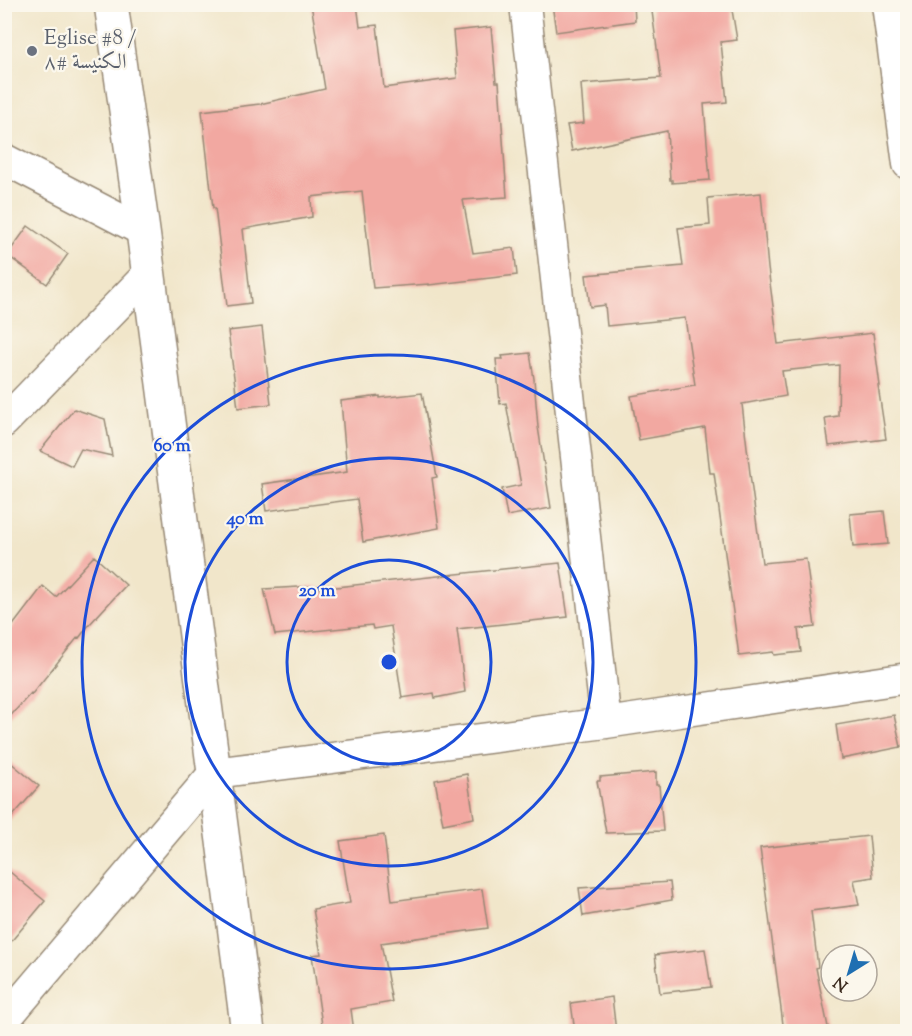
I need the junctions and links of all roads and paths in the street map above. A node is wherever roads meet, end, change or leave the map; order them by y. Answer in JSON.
{"nodes":[{"id":1,"x":111,"y":4,"type":"edge"},
{"id":2,"x":525,"y":4,"type":"edge"},
{"id":3,"x":887,"y":4,"type":"edge"},
{"id":4,"x":4,"y":159,"type":"edge"},
{"id":5,"x":908,"y":164,"type":"edge"},
{"id":6,"x":143,"y":231,"type":"junction"},
{"id":7,"x":148,"y":274,"type":"junction"},
{"id":8,"x":4,"y":422,"type":"edge"},
{"id":9,"x":908,"y":678,"type":"edge"},
{"id":10,"x":606,"y":723,"type":"junction"},
{"id":11,"x":214,"y":773,"type":"junction"},
{"id":12,"x":4,"y":1021,"type":"edge"},
{"id":13,"x":248,"y":1032,"type":"edge"}],
"edges":[{"from":1,"to":6,"type":"street"},
{"from":2,"to":10,"type":"street"},
{"from":3,"to":5,"type":"street"},
{"from":4,"to":6,"type":"street"},
{"from":6,"to":7,"type":"street"},
{"from":7,"to":8,"type":"street"},
{"from":7,"to":11,"type":"street"},
{"from":9,"to":10,"type":"street"},
{"from":10,"to":11,"type":"street"},
{"from":11,"to":12,"type":"street"},
{"from":11,"to":13,"type":"street"}]}
